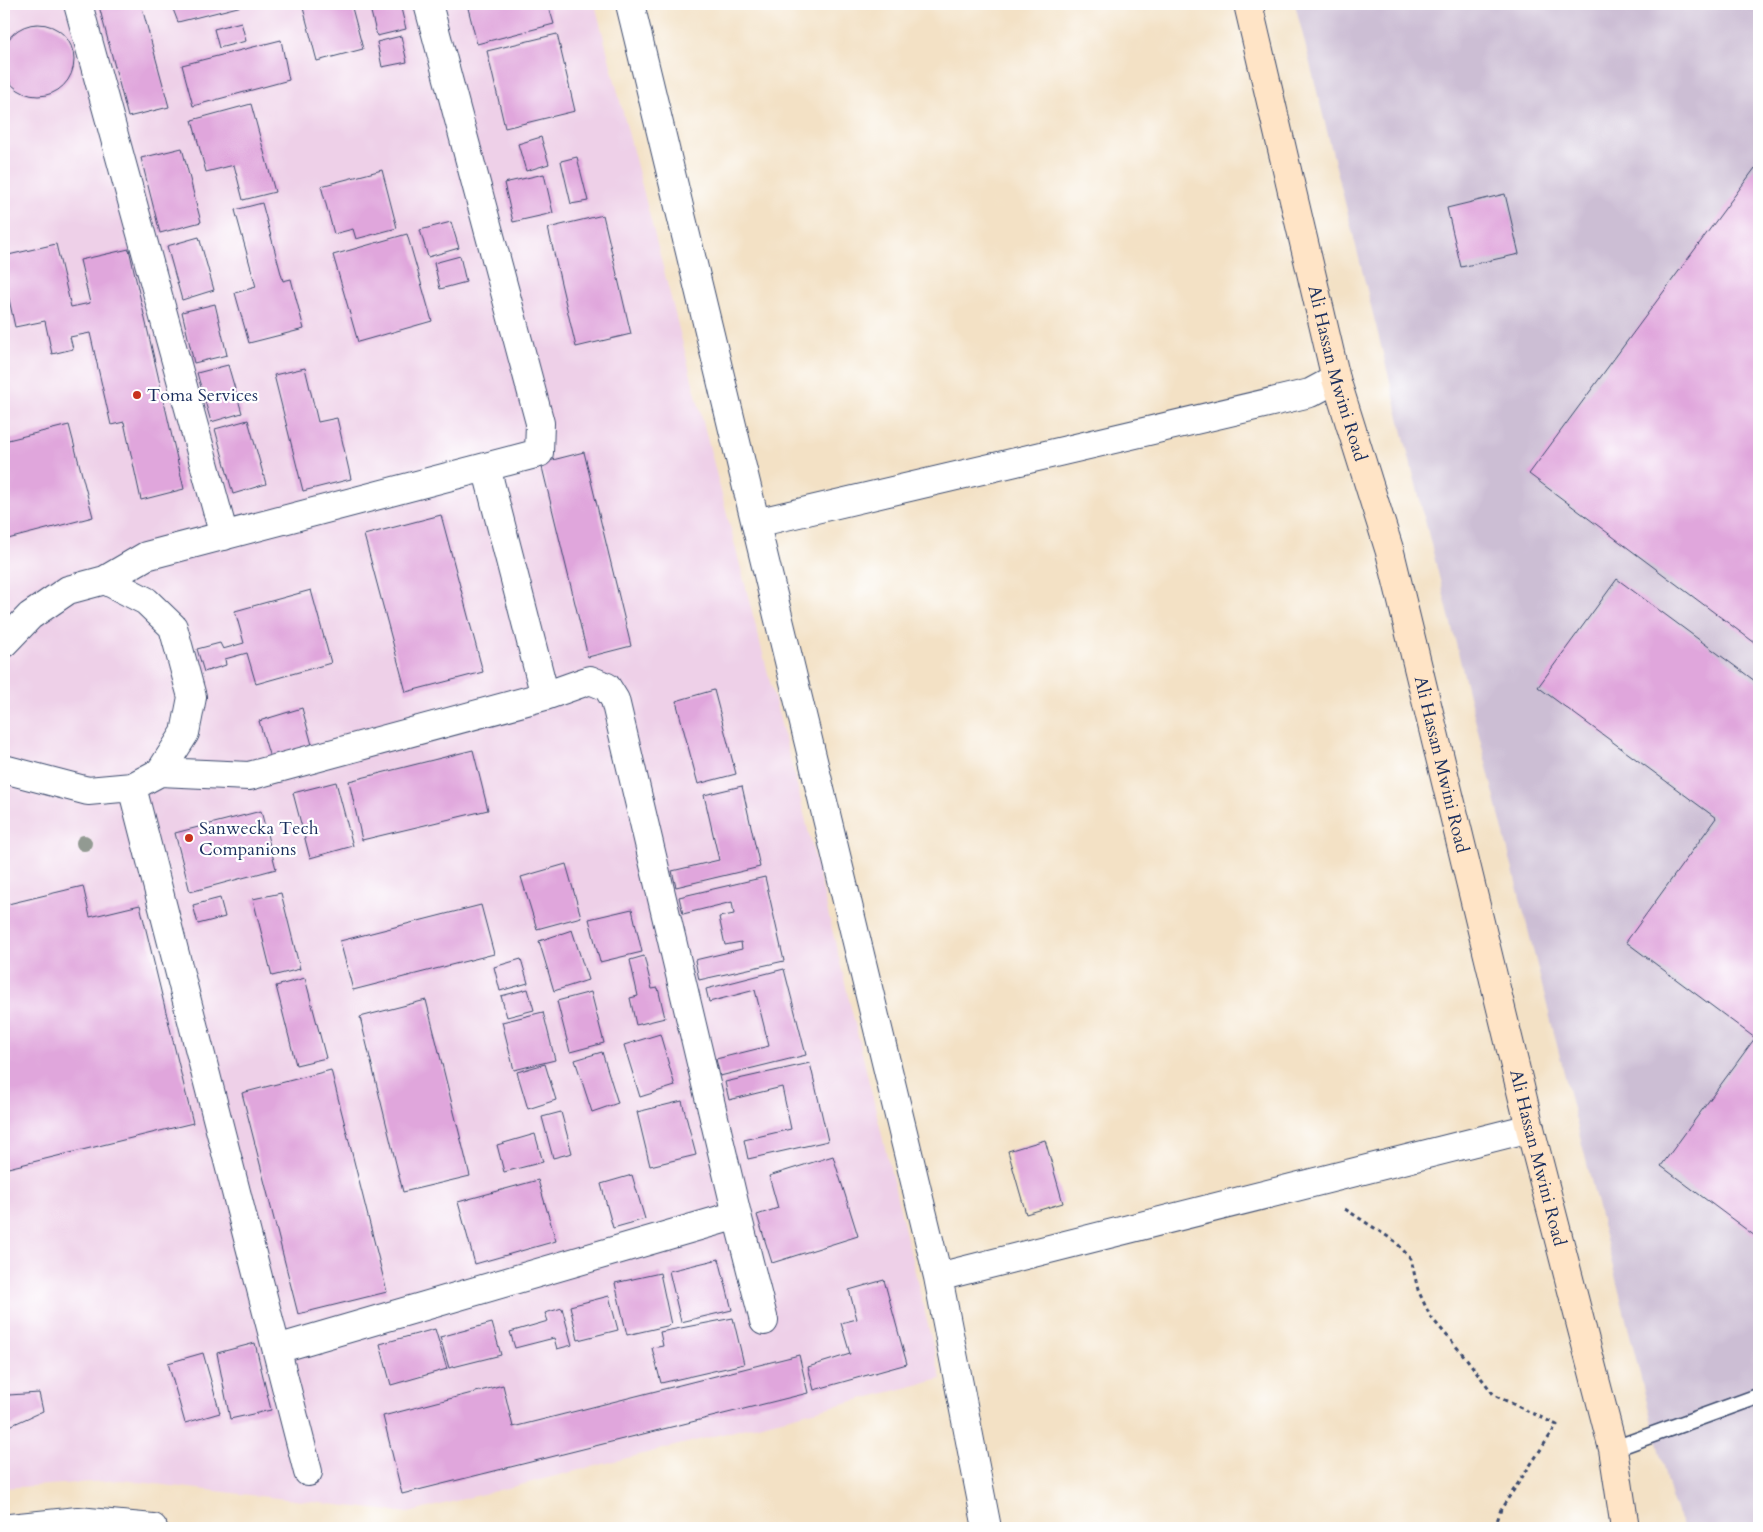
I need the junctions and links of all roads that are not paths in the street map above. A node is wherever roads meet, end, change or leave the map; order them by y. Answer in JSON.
{"nodes":[{"id":1,"x":78,"y":4,"type":"edge"},
{"id":2,"x":428,"y":4,"type":"edge"},
{"id":3,"x":630,"y":4,"type":"edge"},
{"id":4,"x":1248,"y":4,"type":"edge"},
{"id":5,"x":1336,"y":379,"type":"junction"},
{"id":6,"x":486,"y":467,"type":"junction"},
{"id":7,"x":756,"y":523,"type":"junction"},
{"id":8,"x":224,"y":536,"type":"junction"},
{"id":9,"x":105,"y":580,"type":"junction"},
{"id":10,"x":4,"y":643,"type":"edge"},
{"id":11,"x":545,"y":696,"type":"junction"},
{"id":12,"x":4,"y":769,"type":"edge"},
{"id":13,"x":160,"y":772,"type":"junction"},
{"id":14,"x":132,"y":787,"type":"junction"},
{"id":15,"x":1530,"y":1128,"type":"junction"},
{"id":16,"x":737,"y":1215,"type":"junction"},
{"id":17,"x":938,"y":1278,"type":"junction"},
{"id":18,"x":764,"y":1321,"type":"dead end"},
{"id":19,"x":277,"y":1349,"type":"junction"},
{"id":20,"x":1759,"y":1396,"type":"edge"},
{"id":21,"x":1613,"y":1450,"type":"junction"},
{"id":22,"x":308,"y":1472,"type":"dead end"},
{"id":23,"x":10,"y":1528,"type":"edge"},
{"id":24,"x":154,"y":1528,"type":"edge"},
{"id":25,"x":987,"y":1528,"type":"edge"},
{"id":26,"x":1625,"y":1528,"type":"edge"}],
"edges":[{"from":1,"to":8,"type":"street"},
{"from":2,"to":6,"type":"street"},
{"from":3,"to":7,"type":"street"},
{"from":4,"to":5,"type":"main road","name":"Ali Hassan Mwini Road"},
{"from":5,"to":7,"type":"street"},
{"from":5,"to":15,"type":"main road","name":"Ali Hassan Mwini Road"},
{"from":6,"to":8,"type":"street"},
{"from":6,"to":11,"type":"street"},
{"from":7,"to":17,"type":"street"},
{"from":8,"to":9,"type":"street"},
{"from":9,"to":10,"type":"street"},
{"from":9,"to":13,"type":"street"},
{"from":11,"to":13,"type":"street"},
{"from":11,"to":16,"type":"street"},
{"from":12,"to":14,"type":"street"},
{"from":13,"to":14,"type":"street"},
{"from":14,"to":19,"type":"street"},
{"from":15,"to":17,"type":"street"},
{"from":15,"to":21,"type":"main road","name":"Ali Hassan Mwini Road"},
{"from":16,"to":18,"type":"street"},
{"from":16,"to":19,"type":"street"},
{"from":17,"to":25,"type":"street"},
{"from":19,"to":22,"type":"street"},
{"from":20,"to":21,"type":"lane"},
{"from":21,"to":26,"type":"main road","name":"Ali Hassan Mwini Road"},
{"from":23,"to":24,"type":"street"}]}
